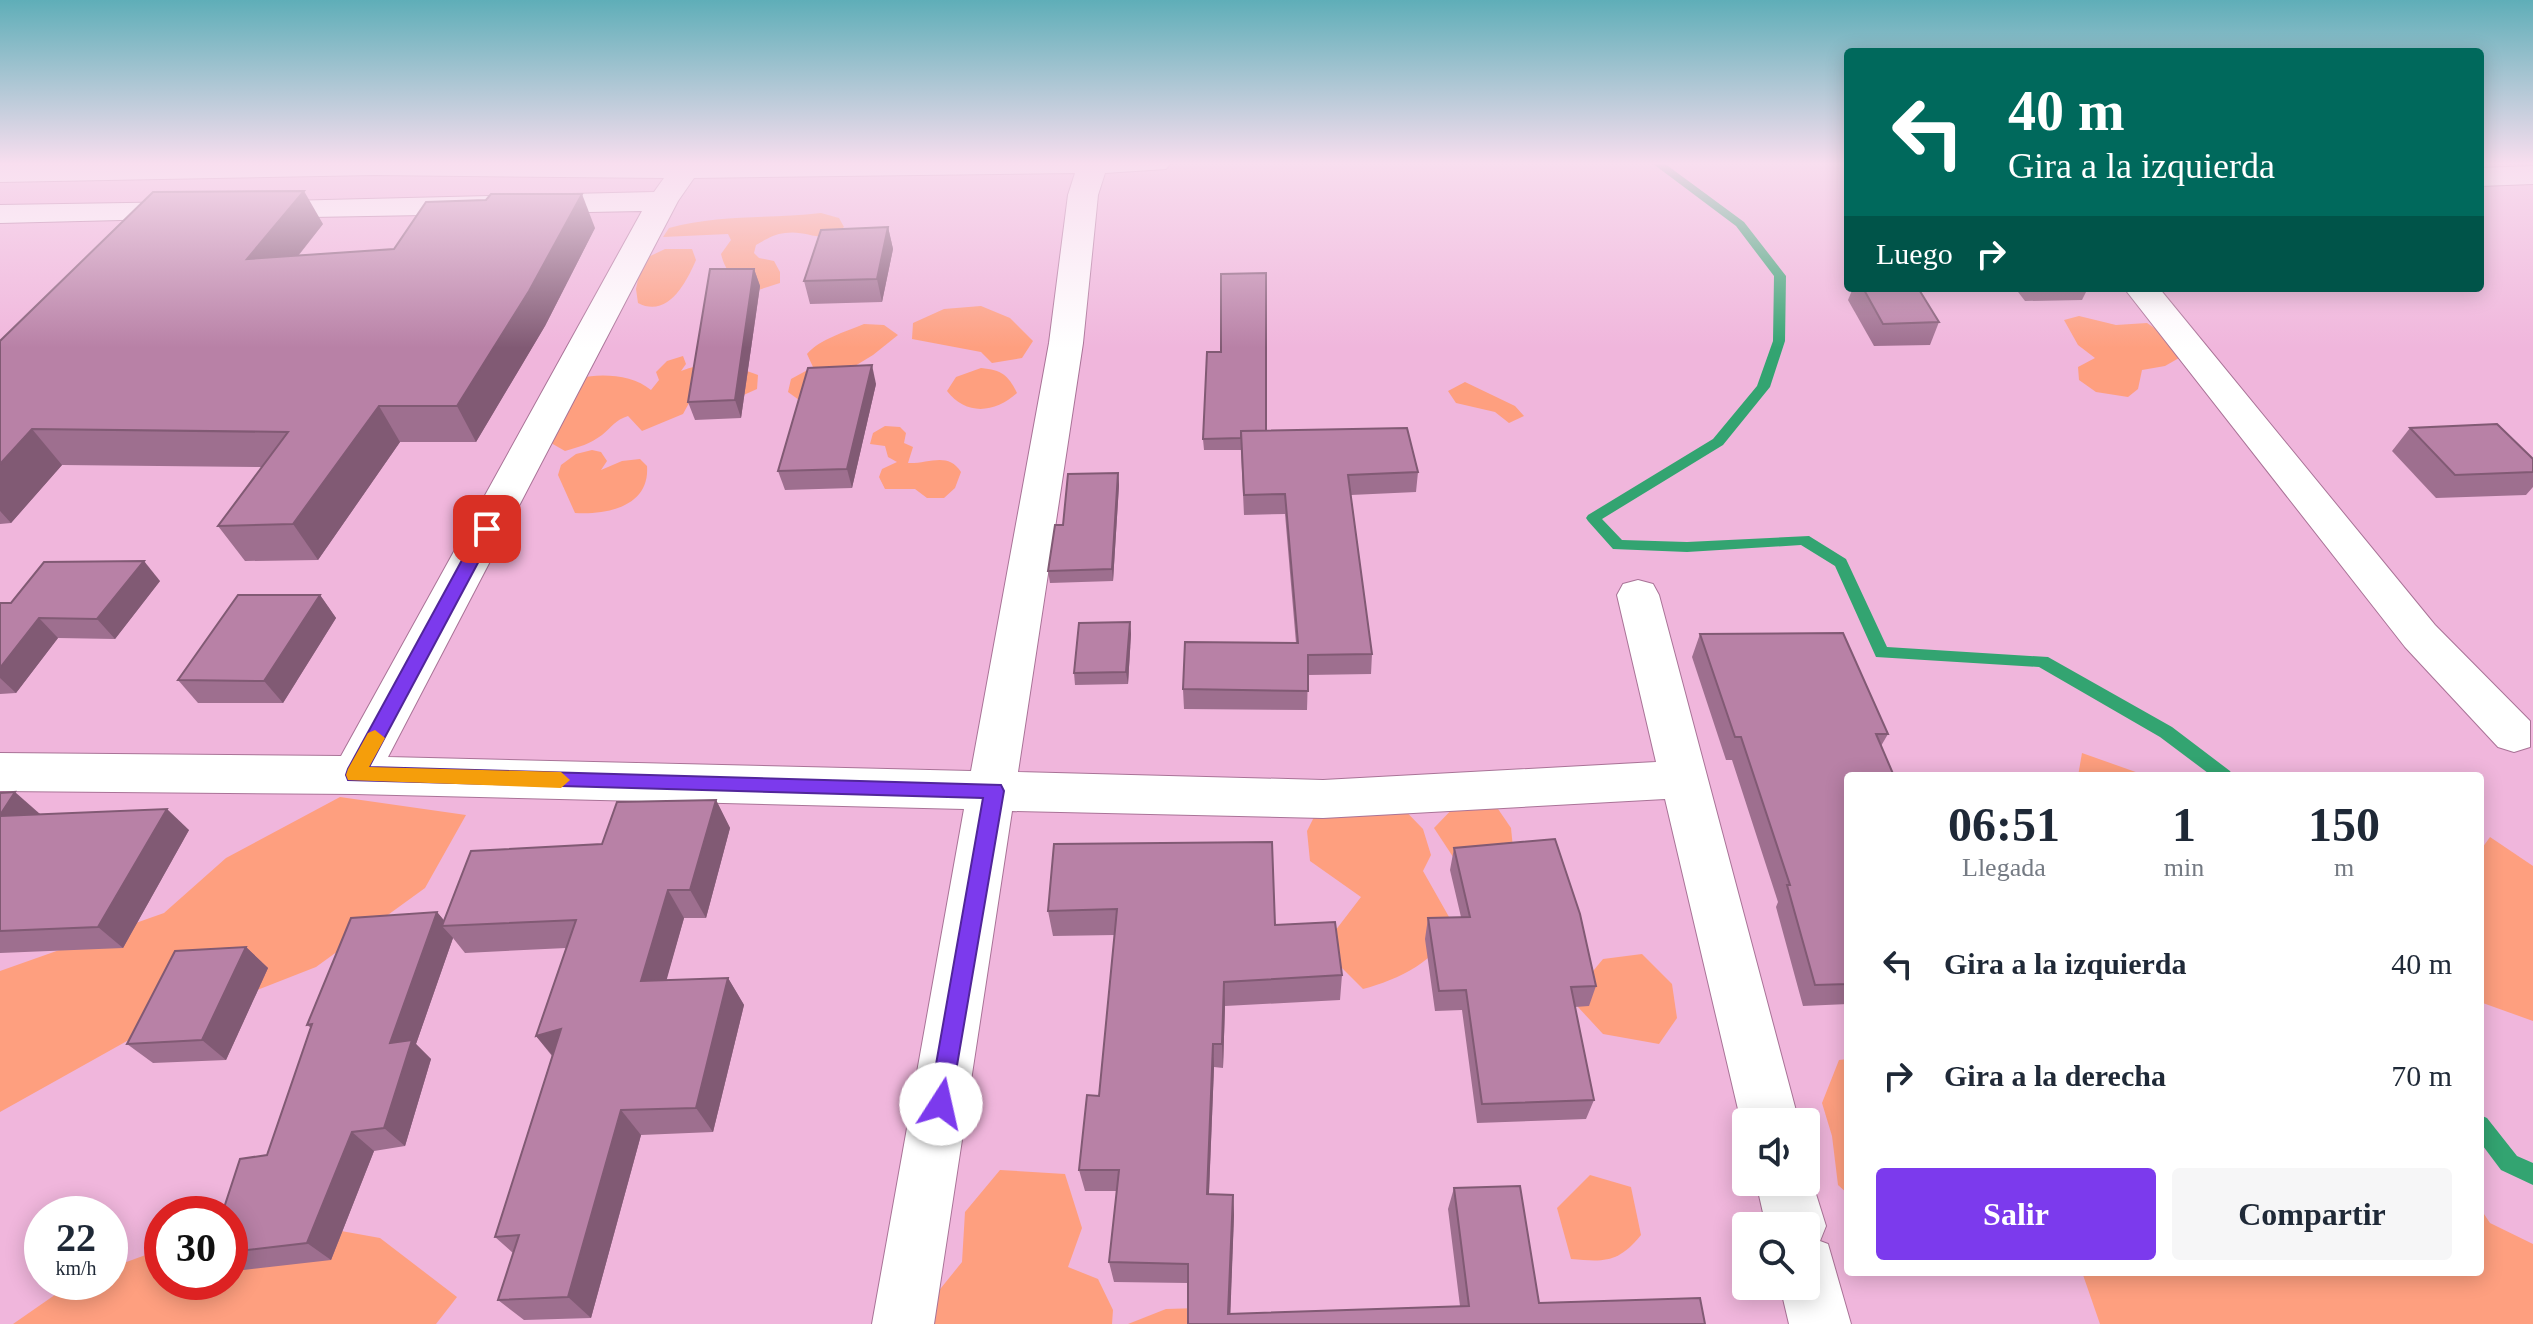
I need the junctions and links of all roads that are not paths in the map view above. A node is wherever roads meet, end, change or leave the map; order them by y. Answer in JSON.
{"nodes":[{"id":1,"x":129,"y":225,"type":"edge"},
{"id":2,"x":650,"y":225,"type":"edge"},
{"id":3,"x":1080,"y":225,"type":"edge"},
{"id":4,"x":109,"y":245,"type":"edge"},
{"id":5,"x":2144,"y":292,"type":"edge"},
{"id":6,"x":1638,"y":595,"type":"dead end"},
{"id":7,"x":2514,"y":734,"type":"dead end"},
{"id":8,"x":0,"y":772,"type":"edge"},
{"id":9,"x":355,"y":775,"type":"junction"},
{"id":10,"x":1684,"y":779,"type":"junction"},
{"id":11,"x":994,"y":791,"type":"junction"},
{"id":12,"x":1766,"y":1108,"type":"edge"},
{"id":13,"x":1814,"y":1300,"type":"edge"},
{"id":14,"x":903,"y":1324,"type":"edge"},
{"id":15,"x":1820,"y":1324,"type":"edge"}],
"edges":[{"from":1,"to":4,"type":"street"},
{"from":2,"to":9,"type":"street"},
{"from":3,"to":11,"type":"street"},
{"from":5,"to":7,"type":"street"},
{"from":6,"to":10,"type":"street"},
{"from":8,"to":9,"type":"street"},
{"from":9,"to":11,"type":"street"},
{"from":10,"to":11,"type":"street"},
{"from":10,"to":12,"type":"street"},
{"from":11,"to":14,"type":"street"},
{"from":13,"to":15,"type":"street"}]}
